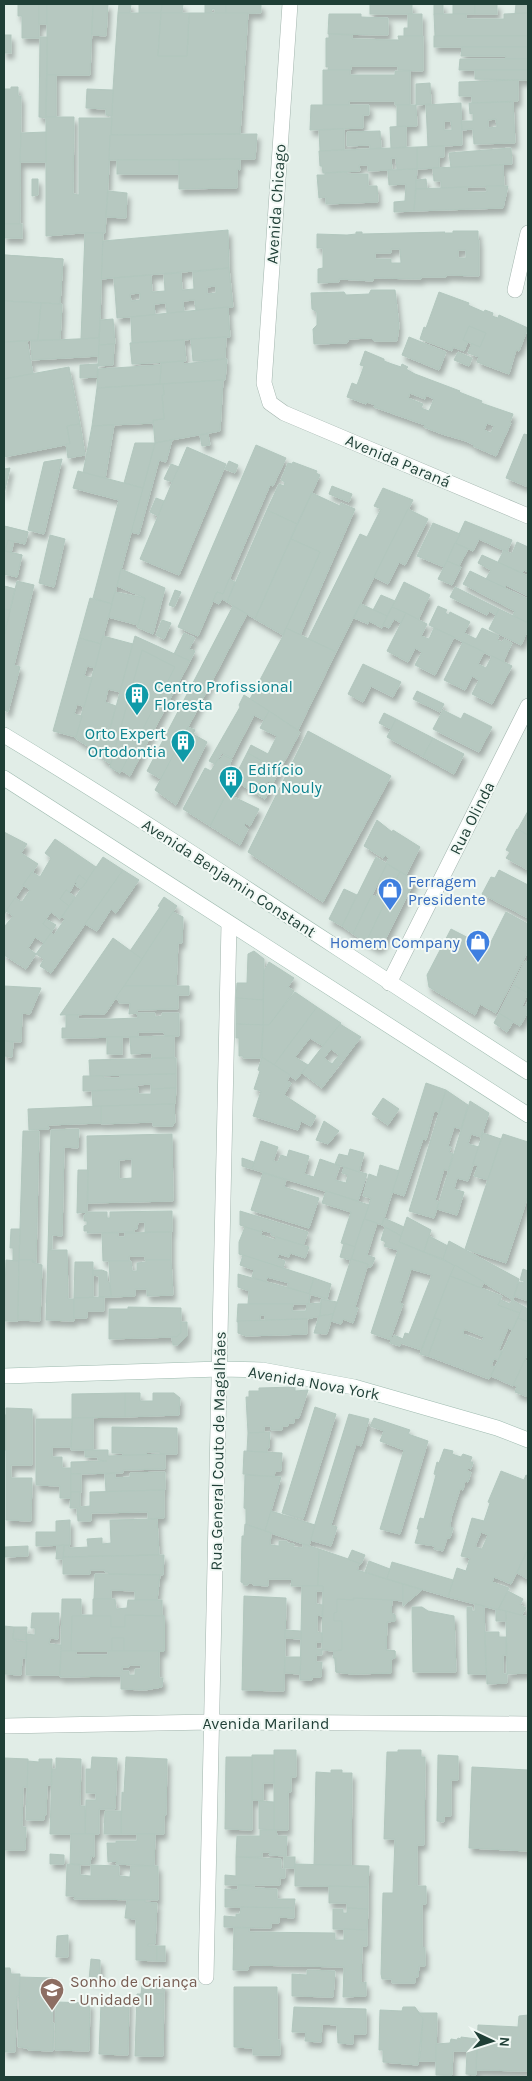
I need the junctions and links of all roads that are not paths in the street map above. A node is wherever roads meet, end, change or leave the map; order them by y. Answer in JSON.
{"nodes":[{"id":1,"x":290,"y":4,"type":"edge"},
{"id":2,"x":528,"y":233,"type":"edge"},
{"id":3,"x":515,"y":290,"type":"dead end"},
{"id":4,"x":270,"y":403,"type":"joint"},
{"id":5,"x":528,"y":516,"type":"edge"},
{"id":6,"x":528,"y":706,"type":"edge"},
{"id":7,"x":4,"y":735,"type":"edge"},
{"id":8,"x":4,"y":778,"type":"edge"},
{"id":9,"x":229,"y":924,"type":"junction"},
{"id":10,"x":389,"y":983,"type":"junction"},
{"id":11,"x":528,"y":1072,"type":"edge"},
{"id":12,"x":528,"y":1115,"type":"edge"},
{"id":13,"x":220,"y":1369,"type":"junction"},
{"id":14,"x":4,"y":1376,"type":"edge"},
{"id":15,"x":528,"y":1440,"type":"edge"},
{"id":16,"x":210,"y":1722,"type":"junction"},
{"id":17,"x":528,"y":1724,"type":"edge"},
{"id":18,"x":4,"y":1726,"type":"edge"},
{"id":19,"x":206,"y":1977,"type":"dead end"}],
"edges":[{"from":1,"to":4,"type":"street","name":"Avenida Chicago"},
{"from":2,"to":3,"type":"street"},
{"from":4,"to":5,"type":"street","name":"Avenida Paraná"},
{"from":6,"to":10,"type":"street","name":"Rua Olinda"},
{"from":7,"to":10,"type":"street","name":"Avenida Benjamin Constant"},
{"from":8,"to":9,"type":"street"},
{"from":9,"to":12,"type":"street"},
{"from":9,"to":13,"type":"street","name":"Rua General Couto de Magalhães"},
{"from":10,"to":11,"type":"street","name":"Avenida Benjamin Constant"},
{"from":13,"to":14,"type":"street","name":"Avenida Nova York"},
{"from":13,"to":15,"type":"street","name":"Avenida Nova York"},
{"from":13,"to":16,"type":"street","name":"Rua General Couto de Magalhães"},
{"from":16,"to":17,"type":"street","name":"Avenida Mariland"},
{"from":16,"to":18,"type":"street","name":"Avenida Mariland"},
{"from":16,"to":19,"type":"street","name":"Rua General Couto de Magalhães"}]}
